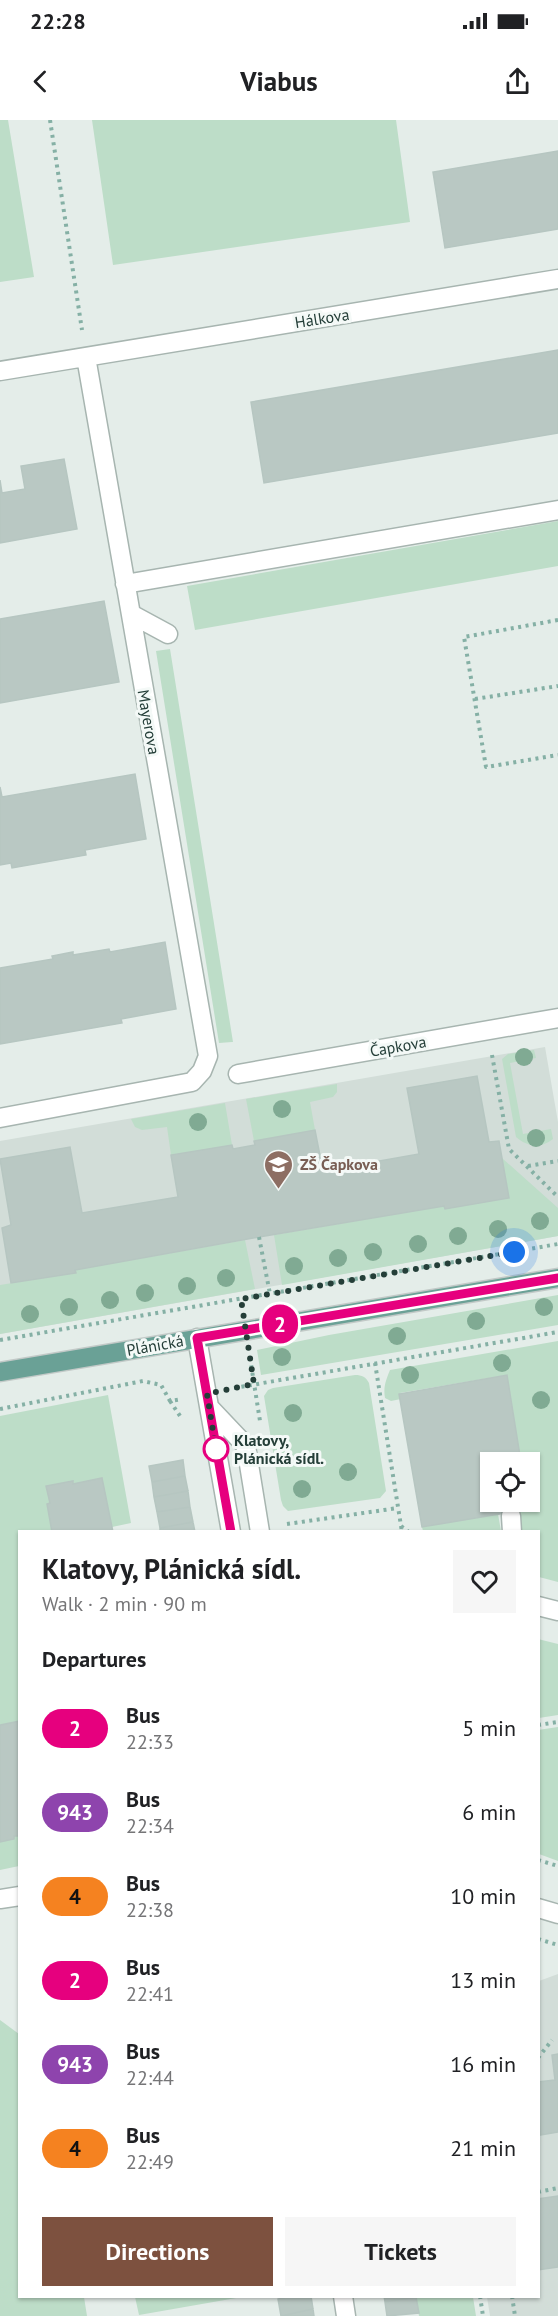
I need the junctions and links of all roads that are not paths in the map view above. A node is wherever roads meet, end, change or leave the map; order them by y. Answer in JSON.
{"nodes":[{"id":1,"x":558,"y":279,"type":"edge"},
{"id":2,"x":86,"y":357,"type":"junction"},
{"id":3,"x":0,"y":371,"type":"edge"},
{"id":4,"x":558,"y":510,"type":"edge"},
{"id":5,"x":125,"y":584,"type":"junction"},
{"id":6,"x":131,"y":614,"type":"junction"},
{"id":7,"x":168,"y":634,"type":"dead end"},
{"id":8,"x":558,"y":1018,"type":"edge"},
{"id":9,"x":238,"y":1074,"type":"dead end"},
{"id":10,"x":0,"y":1118,"type":"edge"},
{"id":11,"x":558,"y":1278,"type":"edge"},
{"id":12,"x":197,"y":1338,"type":"junction"},
{"id":13,"x":0,"y":1372,"type":"edge"},
{"id":14,"x":208,"y":1401,"type":"junction"},
{"id":15,"x":268,"y":1528,"type":"edge"},
{"id":16,"x":231,"y":1530,"type":"edge"},
{"id":17,"x":540,"y":1606,"type":"edge"},
{"id":18,"x":558,"y":1611,"type":"edge"},
{"id":19,"x":18,"y":1896,"type":"edge"},
{"id":20,"x":0,"y":1899,"type":"edge"},
{"id":21,"x":540,"y":1909,"type":"edge"},
{"id":22,"x":558,"y":1914,"type":"edge"},
{"id":23,"x":343,"y":2298,"type":"edge"},
{"id":24,"x":346,"y":2316,"type":"edge"}],
"edges":[{"from":1,"to":2,"type":"street","name":"Hálkova"},
{"from":2,"to":3,"type":"street","name":"Hálkova"},
{"from":2,"to":5,"type":"street","name":"Mayerova"},
{"from":4,"to":5,"type":"street"},
{"from":5,"to":6,"type":"street","name":"Mayerova"},
{"from":6,"to":7,"type":"street"},
{"from":6,"to":10,"type":"street","name":"Mayerova"},
{"from":8,"to":9,"type":"street","name":"Čapkova"},
{"from":11,"to":12,"type":"main road","name":"Plánická"},
{"from":12,"to":13,"type":"main road","name":"Plánická"},
{"from":12,"to":14,"type":"street"},
{"from":14,"to":15,"type":"street"},
{"from":14,"to":16,"type":"street"},
{"from":17,"to":18,"type":"street"},
{"from":19,"to":20,"type":"street"},
{"from":21,"to":22,"type":"street"},
{"from":23,"to":24,"type":"street"}]}
